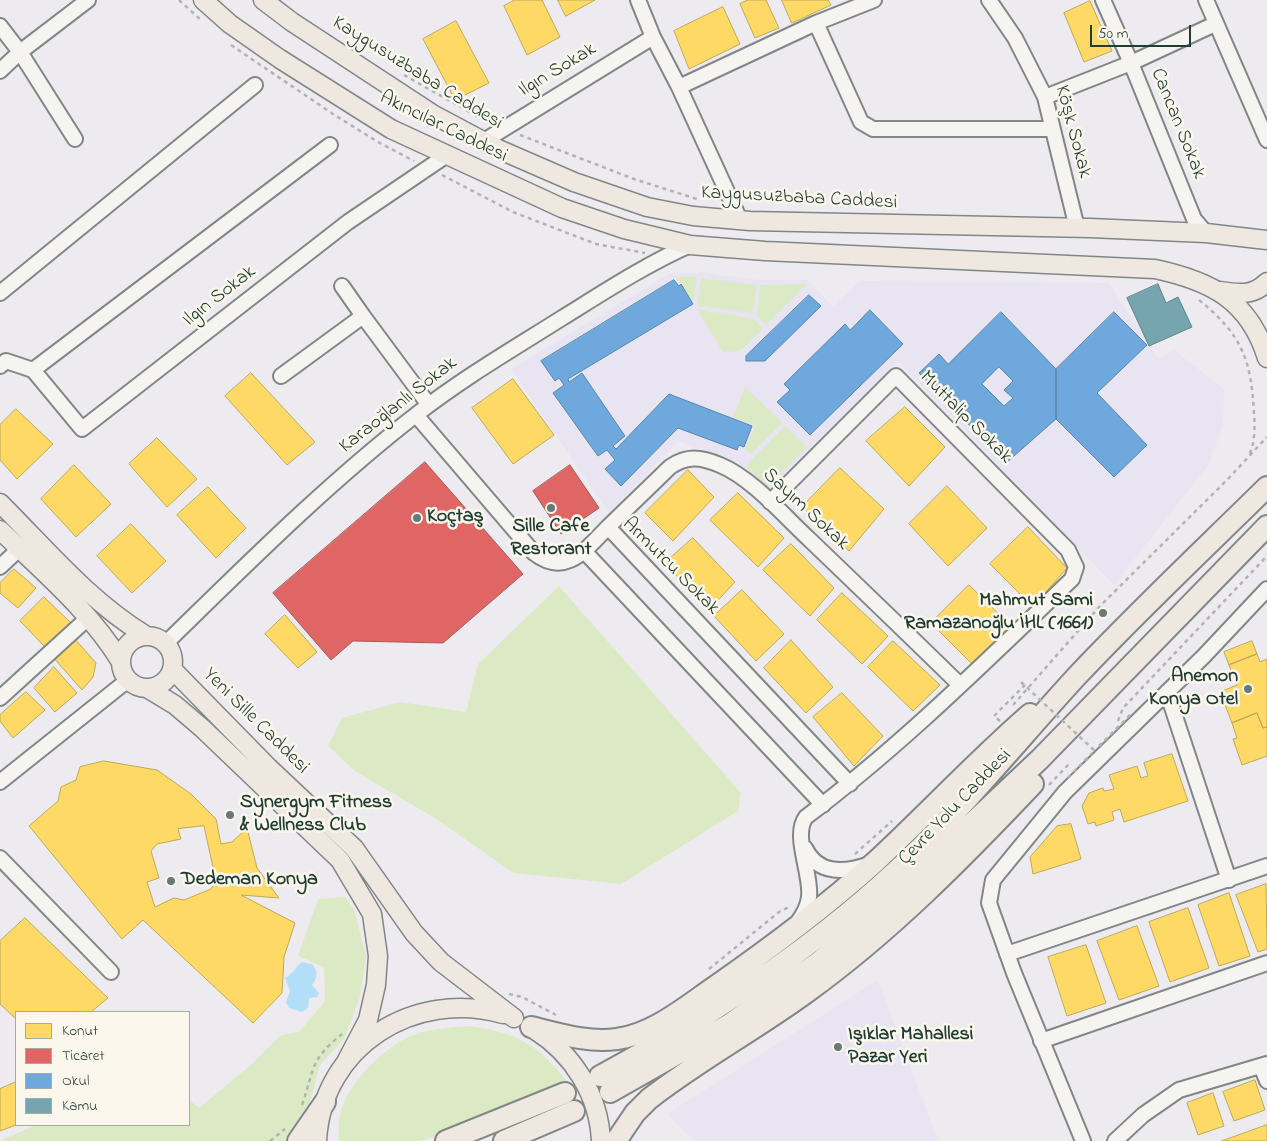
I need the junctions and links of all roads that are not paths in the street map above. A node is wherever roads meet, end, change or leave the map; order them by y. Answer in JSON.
{"nodes":[{"id":1,"x":88,"y":0,"type":"edge"},
{"id":2,"x":203,"y":0,"type":"edge"},
{"id":3,"x":263,"y":0,"type":"edge"},
{"id":4,"x":638,"y":0,"type":"edge"},
{"id":5,"x":874,"y":0,"type":"edge"},
{"id":6,"x":989,"y":0,"type":"edge"},
{"id":7,"x":1103,"y":0,"type":"edge"},
{"id":8,"x":1206,"y":0,"type":"edge"},
{"id":9,"x":816,"y":23,"type":"junction"},
{"id":10,"x":1215,"y":24,"type":"junction"},
{"id":11,"x":0,"y":26,"type":"edge"},
{"id":12,"x":653,"y":37,"type":"junction"},
{"id":13,"x":20,"y":52,"type":"junction"},
{"id":14,"x":1132,"y":63,"type":"junction"},
{"id":15,"x":0,"y":71,"type":"edge"},
{"id":16,"x":255,"y":85,"type":"dead end"},
{"id":17,"x":680,"y":87,"type":"junction"},
{"id":18,"x":1045,"y":97,"type":"junction"},
{"id":19,"x":1054,"y":129,"type":"junction"},
{"id":20,"x":75,"y":139,"type":"dead end"},
{"id":21,"x":1267,"y":140,"type":"edge"},
{"id":22,"x":484,"y":141,"type":"junction"},
{"id":23,"x":330,"y":145,"type":"dead end"},
{"id":24,"x":447,"y":155,"type":"junction"},
{"id":25,"x":740,"y":220,"type":"junction"},
{"id":26,"x":1077,"y":228,"type":"junction"},
{"id":27,"x":1206,"y":233,"type":"junction"},
{"id":28,"x":1246,"y":237,"type":"junction"},
{"id":29,"x":1267,"y":240,"type":"edge"},
{"id":30,"x":690,"y":245,"type":"junction"},
{"id":31,"x":1267,"y":253,"type":"edge"},
{"id":32,"x":1267,"y":282,"type":"edge"},
{"id":33,"x":342,"y":286,"type":"dead end"},
{"id":34,"x":1220,"y":291,"type":"junction"},
{"id":35,"x":0,"y":293,"type":"edge"},
{"id":36,"x":363,"y":316,"type":"junction"},
{"id":37,"x":1267,"y":358,"type":"edge"},
{"id":38,"x":0,"y":366,"type":"edge"},
{"id":39,"x":33,"y":370,"type":"junction"},
{"id":40,"x":281,"y":376,"type":"dead end"},
{"id":41,"x":429,"y":405,"type":"junction"},
{"id":42,"x":416,"y":415,"type":"junction"},
{"id":43,"x":1267,"y":487,"type":"edge"},
{"id":44,"x":770,"y":502,"type":"junction"},
{"id":45,"x":0,"y":503,"type":"edge"},
{"id":46,"x":1267,"y":526,"type":"edge"},
{"id":47,"x":608,"y":527,"type":"junction"},
{"id":48,"x":0,"y":530,"type":"edge"},
{"id":49,"x":19,"y":549,"type":"junction"},
{"id":50,"x":584,"y":551,"type":"junction"},
{"id":51,"x":0,"y":567,"type":"edge"},
{"id":52,"x":1267,"y":589,"type":"edge"},
{"id":53,"x":89,"y":617,"type":"junction"},
{"id":54,"x":146,"y":635,"type":"junction"},
{"id":55,"x":166,"y":643,"type":"junction"},
{"id":56,"x":121,"y":662,"type":"junction"},
{"id":57,"x":173,"y":670,"type":"junction"},
{"id":58,"x":1076,"y":677,"type":"junction"},
{"id":59,"x":128,"y":680,"type":"junction"},
{"id":60,"x":960,"y":684,"type":"junction"},
{"id":61,"x":147,"y":688,"type":"junction"},
{"id":62,"x":1167,"y":692,"type":"junction"},
{"id":63,"x":0,"y":698,"type":"edge"},
{"id":64,"x":1094,"y":706,"type":"junction"},
{"id":65,"x":0,"y":782,"type":"edge"},
{"id":66,"x":850,"y":784,"type":"junction"},
{"id":67,"x":823,"y":805,"type":"junction"},
{"id":68,"x":803,"y":845,"type":"junction"},
{"id":69,"x":0,"y":858,"type":"edge"},
{"id":70,"x":874,"y":863,"type":"junction"},
{"id":71,"x":1267,"y":866,"type":"edge"},
{"id":72,"x":1229,"y":880,"type":"junction"},
{"id":73,"x":792,"y":930,"type":"junction"},
{"id":74,"x":1007,"y":954,"type":"junction"},
{"id":75,"x":1267,"y":963,"type":"edge"},
{"id":76,"x":112,"y":972,"type":"dead end"},
{"id":77,"x":523,"y":1023,"type":"junction"},
{"id":78,"x":1041,"y":1041,"type":"junction"},
{"id":79,"x":346,"y":1062,"type":"junction"},
{"id":80,"x":1264,"y":1065,"type":"edge"},
{"id":81,"x":1267,"y":1082,"type":"edge"},
{"id":82,"x":325,"y":1102,"type":"junction"},
{"id":83,"x":292,"y":1134,"type":"edge"},
{"id":84,"x":317,"y":1141,"type":"edge"},
{"id":85,"x":446,"y":1141,"type":"edge"},
{"id":86,"x":504,"y":1141,"type":"edge"},
{"id":87,"x":601,"y":1141,"type":"edge"},
{"id":88,"x":616,"y":1141,"type":"edge"},
{"id":89,"x":1083,"y":1141,"type":"edge"},
{"id":90,"x":1115,"y":1141,"type":"edge"}],
"edges":[{"from":1,"to":13,"type":"street"},
{"from":2,"to":24,"type":"main road","name":"Akıncılar Caddesi"},
{"from":3,"to":22,"type":"main road","name":"Kaygusuzbaba Caddesi"},
{"from":4,"to":12,"type":"street"},
{"from":5,"to":9,"type":"street"},
{"from":6,"to":18,"type":"street","name":"Köşk Sokak"},
{"from":7,"to":14,"type":"street","name":"Cancan Sokak"},
{"from":8,"to":10,"type":"street"},
{"from":9,"to":17,"type":"street"},
{"from":9,"to":19,"type":"street"},
{"from":10,"to":14,"type":"street"},
{"from":10,"to":21,"type":"street"},
{"from":11,"to":13,"type":"street"},
{"from":12,"to":17,"type":"street"},
{"from":12,"to":22,"type":"street","name":"Ilgın Sokak"},
{"from":13,"to":15,"type":"street"},
{"from":13,"to":20,"type":"street"},
{"from":14,"to":18,"type":"street"},
{"from":14,"to":27,"type":"street","name":"Cancan Sokak"},
{"from":16,"to":35,"type":"street"},
{"from":17,"to":25,"type":"street"},
{"from":18,"to":19,"type":"street","name":"Köşk Sokak"},
{"from":19,"to":26,"type":"street","name":"Köşk Sokak"},
{"from":22,"to":25,"type":"main road","name":"Kaygusuzbaba Caddesi"},
{"from":23,"to":39,"type":"street"},
{"from":24,"to":30,"type":"main road","name":"Akıncılar Caddesi"},
{"from":24,"to":39,"type":"street","name":"Ilgın Sokak"},
{"from":25,"to":26,"type":"main road","name":"Kaygusuzbaba Caddesi"},
{"from":26,"to":27,"type":"main road","name":"Kaygusuzbaba Caddesi"},
{"from":27,"to":28,"type":"main road","name":"Kaygusuzbaba Caddesi"},
{"from":28,"to":29,"type":"main road","name":"Kaygusuzbaba Caddesi"},
{"from":28,"to":31,"type":"main road"},
{"from":30,"to":34,"type":"main road"},
{"from":30,"to":41,"type":"street","name":"Karaoğlanlı Sokak"},
{"from":32,"to":34,"type":"main road"},
{"from":33,"to":36,"type":"street"},
{"from":34,"to":37,"type":"main road"},
{"from":36,"to":40,"type":"street"},
{"from":36,"to":41,"type":"street"},
{"from":38,"to":39,"type":"street"},
{"from":41,"to":42,"type":"street","name":"Karaoğlanlı Sokak"},
{"from":42,"to":50,"type":"street","name":"Armutcu Sokak"},
{"from":42,"to":55,"type":"street","name":"Karaoğlanlı Sokak"},
{"from":43,"to":58,"type":"highway","name":"Çevre Yolu Caddesi"},
{"from":44,"to":47,"type":"street","name":"Sayım Sokak"},
{"from":44,"to":60,"type":"street","name":"Sayım Sokak"},
{"from":44,"to":60,"type":"street","name":"Muttalip Sokak"},
{"from":45,"to":54,"type":"main road"},
{"from":46,"to":64,"type":"highway","name":"Çevre Yolu Caddesi"},
{"from":47,"to":50,"type":"street","name":"Armutcu Sokak"},
{"from":47,"to":66,"type":"street","name":"Armutcu Sokak"},
{"from":48,"to":49,"type":"main road"},
{"from":49,"to":51,"type":"street"},
{"from":49,"to":53,"type":"main road"},
{"from":50,"to":67,"type":"street"},
{"from":52,"to":62,"type":"street"},
{"from":53,"to":56,"type":"main road"},
{"from":53,"to":63,"type":"street"},
{"from":54,"to":55,"type":"main road"},
{"from":54,"to":56,"type":"main road"},
{"from":55,"to":57,"type":"main road"},
{"from":56,"to":59,"type":"main road"},
{"from":57,"to":61,"type":"main road"},
{"from":57,"to":77,"type":"main road","name":"Yeni Sille Caddesi"},
{"from":58,"to":64,"type":"highway","name":"Çevre Yolu Caddesi"},
{"from":58,"to":70,"type":"highway"},
{"from":59,"to":61,"type":"main road"},
{"from":59,"to":65,"type":"street"},
{"from":60,"to":66,"type":"street"},
{"from":61,"to":79,"type":"main road","name":"Yeni Sille Caddesi"},
{"from":62,"to":72,"type":"street"},
{"from":62,"to":74,"type":"street"},
{"from":64,"to":88,"type":"highway"},
{"from":66,"to":67,"type":"street"},
{"from":67,"to":68,"type":"street"},
{"from":68,"to":70,"type":"street"},
{"from":68,"to":73,"type":"street"},
{"from":69,"to":76,"type":"street"},
{"from":70,"to":73,"type":"highway"},
{"from":71,"to":72,"type":"street"},
{"from":72,"to":74,"type":"street"},
{"from":73,"to":77,"type":"highway"},
{"from":74,"to":78,"type":"street"},
{"from":75,"to":78,"type":"street"},
{"from":77,"to":79,"type":"main road"},
{"from":77,"to":87,"type":"main road","name":"Yeni Sille Caddesi"},
{"from":78,"to":89,"type":"street"},
{"from":79,"to":82,"type":"main road","name":"Yeni Sille Caddesi"},
{"from":80,"to":81,"type":"street"},
{"from":80,"to":90,"type":"street"},
{"from":82,"to":83,"type":"highway"},
{"from":82,"to":84,"type":"main road","name":"Yeni Sille Caddesi"},
{"from":85,"to":86,"type":"highway"}]}
